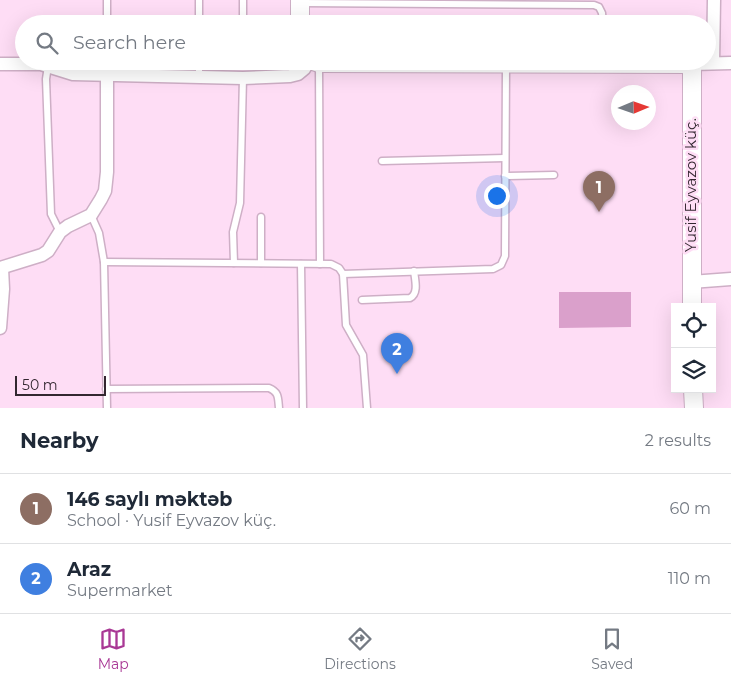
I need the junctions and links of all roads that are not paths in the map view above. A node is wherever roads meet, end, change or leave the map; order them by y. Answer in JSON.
{"nodes":[{"id":1,"x":107,"y":0,"type":"edge"},
{"id":2,"x":199,"y":0,"type":"edge"},
{"id":3,"x":243,"y":0,"type":"edge"},
{"id":4,"x":714,"y":0,"type":"edge"},
{"id":5,"x":300,"y":2,"type":"edge"},
{"id":6,"x":107,"y":15,"type":"edge"},
{"id":7,"x":199,"y":15,"type":"edge"},
{"id":8,"x":243,"y":15,"type":"edge"},
{"id":9,"x":300,"y":15,"type":"edge"},
{"id":10,"x":602,"y":15,"type":"edge"},
{"id":11,"x":714,"y":15,"type":"edge"},
{"id":12,"x":716,"y":63,"type":"edge"},
{"id":13,"x":731,"y":63,"type":"edge"},
{"id":14,"x":0,"y":64,"type":"edge"},
{"id":15,"x":15,"y":64,"type":"edge"},
{"id":16,"x":47,"y":70,"type":"edge"},
{"id":17,"x":61,"y":70,"type":"edge"},
{"id":18,"x":107,"y":70,"type":"edge"},
{"id":19,"x":199,"y":70,"type":"edge"},
{"id":20,"x":303,"y":70,"type":"edge"},
{"id":21,"x":314,"y":70,"type":"edge"},
{"id":22,"x":506,"y":70,"type":"edge"},
{"id":23,"x":692,"y":70,"type":"edge"},
{"id":24,"x":107,"y":76,"type":"junction"},
{"id":25,"x":199,"y":76,"type":"junction"},
{"id":26,"x":243,"y":78,"type":"junction"},
{"id":27,"x":505,"y":158,"type":"junction"},
{"id":28,"x":382,"y":161,"type":"dead end"},
{"id":29,"x":554,"y":175,"type":"dead end"},
{"id":30,"x":505,"y":176,"type":"junction"},
{"id":31,"x":90,"y":215,"type":"junction"},
{"id":32,"x":261,"y":217,"type":"dead end"},
{"id":33,"x":60,"y":232,"type":"junction"},
{"id":34,"x":104,"y":262,"type":"junction"},
{"id":35,"x":234,"y":263,"type":"junction"},
{"id":36,"x":261,"y":263,"type":"junction"},
{"id":37,"x":301,"y":264,"type":"junction"},
{"id":38,"x":320,"y":264,"type":"junction"},
{"id":39,"x":1,"y":268,"type":"edge"},
{"id":40,"x":414,"y":272,"type":"junction"},
{"id":41,"x":343,"y":274,"type":"junction"},
{"id":42,"x":731,"y":279,"type":"edge"},
{"id":43,"x":691,"y":282,"type":"junction"},
{"id":44,"x":362,"y":300,"type":"dead end"},
{"id":45,"x":692,"y":303,"type":"edge"},
{"id":46,"x":0,"y":328,"type":"edge"},
{"id":47,"x":106,"y":389,"type":"junction"},
{"id":48,"x":693,"y":393,"type":"edge"},
{"id":49,"x":106,"y":408,"type":"edge"},
{"id":50,"x":279,"y":408,"type":"edge"},
{"id":51,"x":304,"y":408,"type":"edge"},
{"id":52,"x":366,"y":408,"type":"edge"},
{"id":53,"x":694,"y":408,"type":"edge"}],
"edges":[{"from":1,"to":6,"type":"lane"},
{"from":2,"to":7,"type":"lane"},
{"from":3,"to":8,"type":"lane"},
{"from":4,"to":11,"type":"street"},
{"from":5,"to":9,"type":"street"},
{"from":5,"to":10,"type":"lane"},
{"from":12,"to":13,"type":"street"},
{"from":14,"to":15,"type":"street"},
{"from":16,"to":33,"type":"lane"},
{"from":17,"to":24,"type":"street"},
{"from":18,"to":24,"type":"lane"},
{"from":19,"to":25,"type":"lane"},
{"from":20,"to":26,"type":"street"},
{"from":21,"to":38,"type":"lane"},
{"from":22,"to":27,"type":"lane"},
{"from":23,"to":43,"type":"street","name":"Yusif Eyvazov küç."},
{"from":24,"to":25,"type":"street"},
{"from":24,"to":31,"type":"street"},
{"from":25,"to":26,"type":"street"},
{"from":26,"to":35,"type":"lane"},
{"from":27,"to":28,"type":"lane"},
{"from":27,"to":30,"type":"lane"},
{"from":29,"to":30,"type":"lane"},
{"from":30,"to":40,"type":"lane"},
{"from":31,"to":33,"type":"street"},
{"from":31,"to":34,"type":"lane"},
{"from":32,"to":36,"type":"lane"},
{"from":33,"to":39,"type":"street"},
{"from":34,"to":35,"type":"lane"},
{"from":34,"to":47,"type":"lane"},
{"from":35,"to":36,"type":"lane"},
{"from":36,"to":37,"type":"lane"},
{"from":37,"to":38,"type":"lane"},
{"from":37,"to":51,"type":"lane"},
{"from":38,"to":41,"type":"lane"},
{"from":39,"to":46,"type":"street"},
{"from":40,"to":41,"type":"lane"},
{"from":40,"to":44,"type":"lane"},
{"from":41,"to":52,"type":"lane"},
{"from":42,"to":43,"type":"street"},
{"from":43,"to":45,"type":"street","name":"Yusif Eyvazov küç."},
{"from":47,"to":49,"type":"lane"},
{"from":47,"to":50,"type":"lane"},
{"from":48,"to":53,"type":"street"}]}
